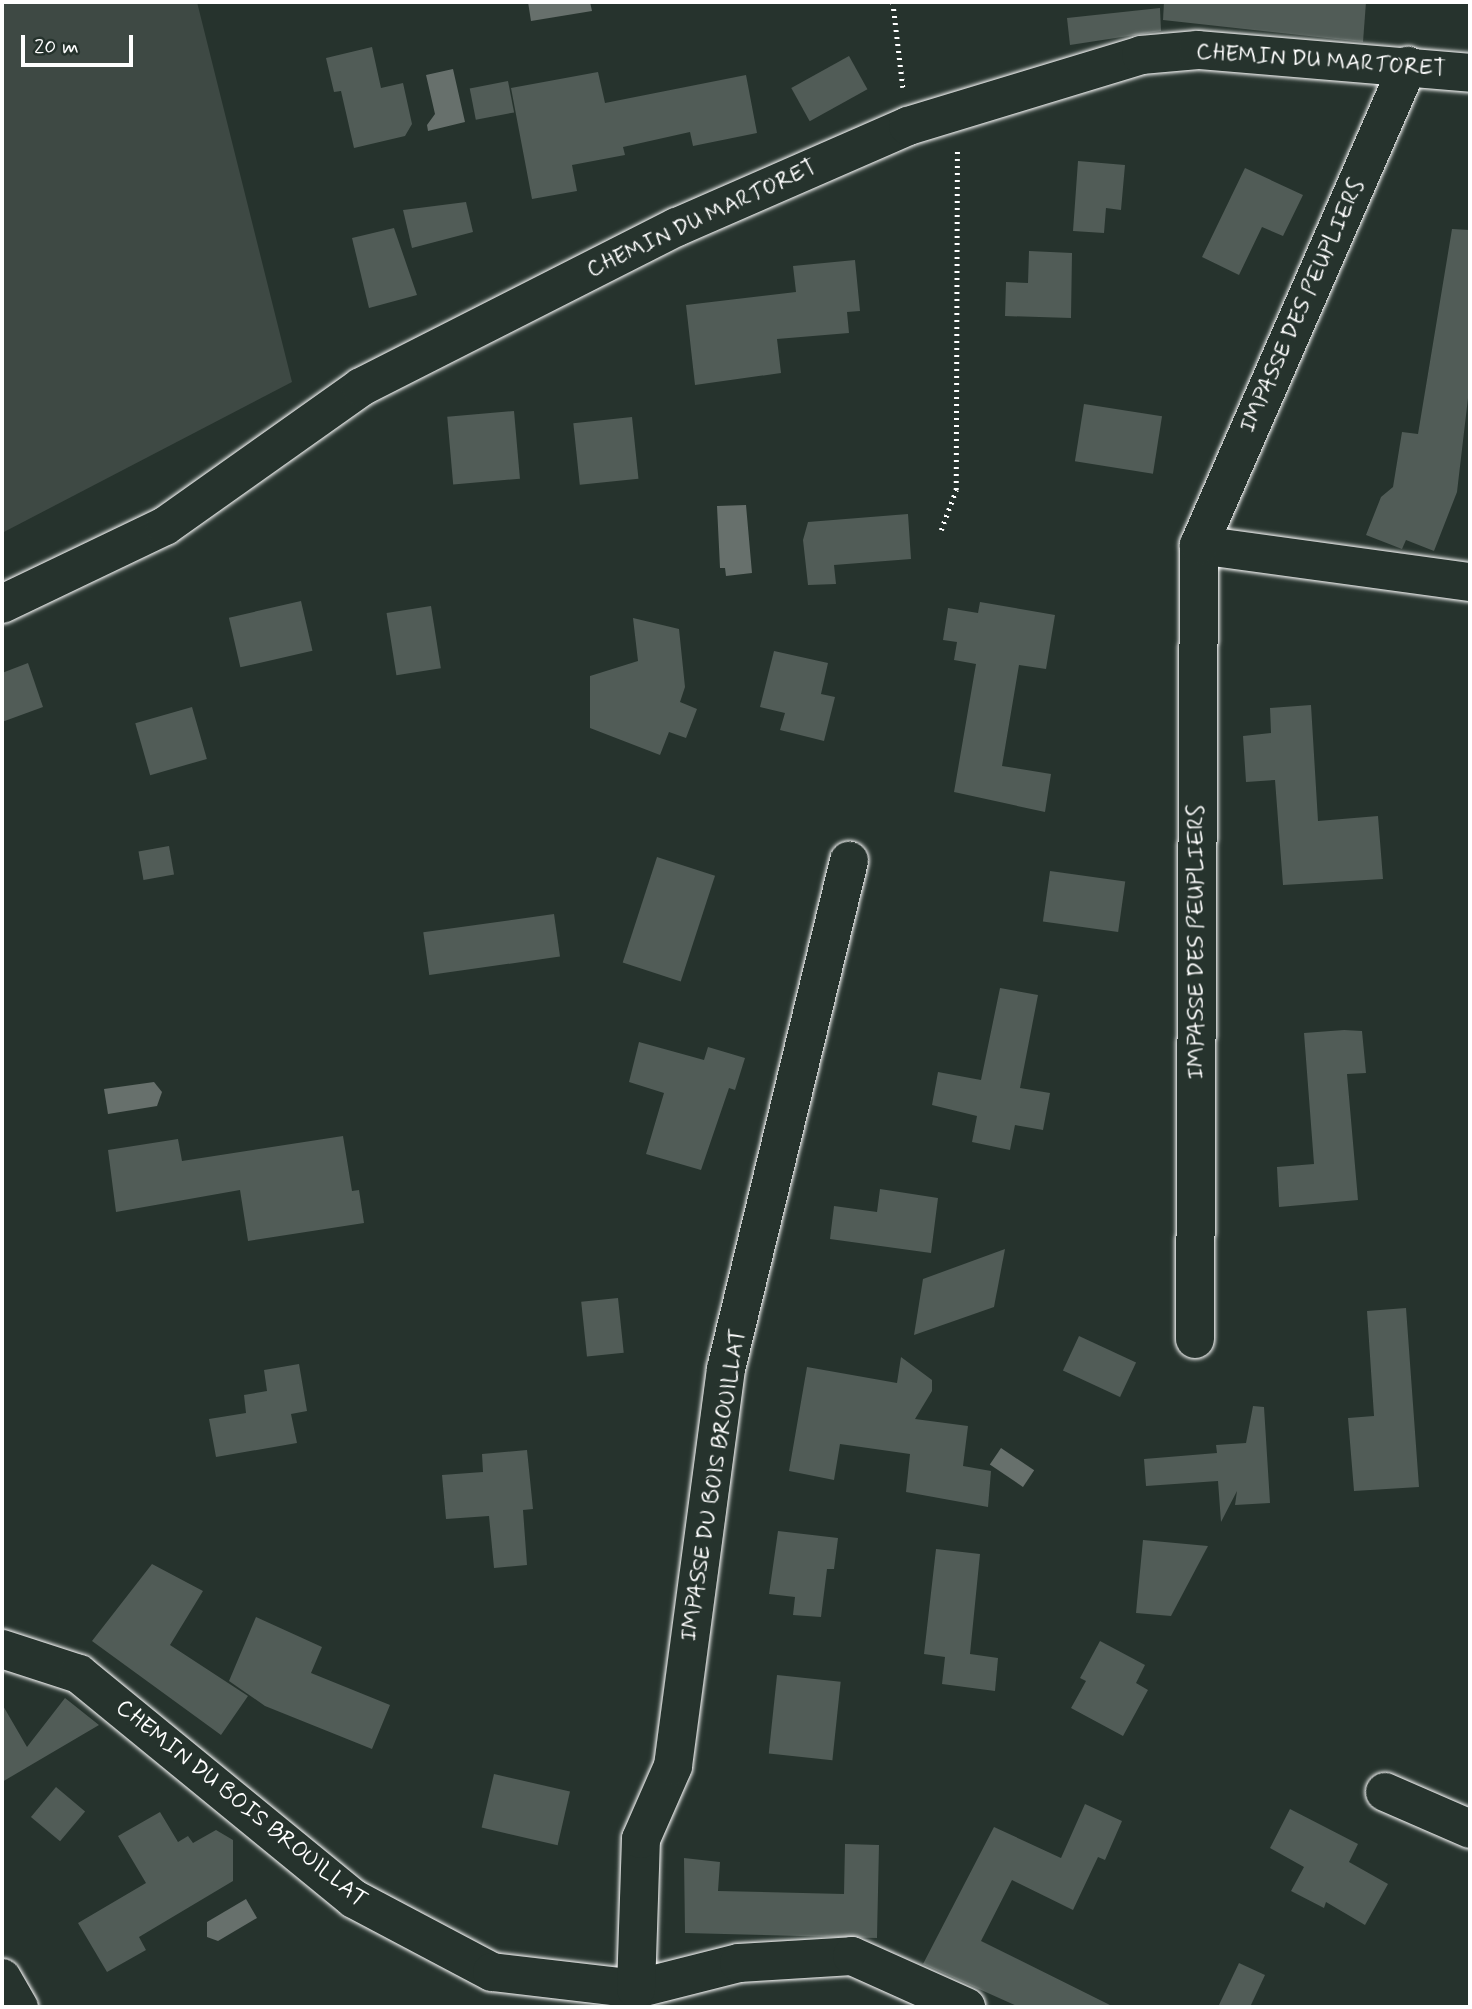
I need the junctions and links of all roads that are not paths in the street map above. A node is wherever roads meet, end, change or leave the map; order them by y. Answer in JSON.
{"nodes":[{"id":1,"x":1408,"y":66,"type":"junction"},
{"id":2,"x":1470,"y":73,"type":"edge"},
{"id":3,"x":1199,"y":545,"type":"junction"},
{"id":4,"x":1470,"y":582,"type":"edge"},
{"id":5,"x":2,"y":604,"type":"edge"},
{"id":6,"x":849,"y":861,"type":"dead end"},
{"id":7,"x":1195,"y":1339,"type":"dead end"},
{"id":8,"x":2,"y":1649,"type":"edge"},
{"id":9,"x":1385,"y":1792,"type":"dead end"},
{"id":10,"x":1470,"y":1829,"type":"edge"},
{"id":11,"x":2,"y":1978,"type":"edge"},
{"id":12,"x":636,"y":1989,"type":"junction"},
{"id":13,"x":19,"y":2007,"type":"edge"},
{"id":14,"x":966,"y":2007,"type":"edge"}],
"edges":[{"from":1,"to":2,"type":"street","name":"CHEMIN DU MARTORET"},
{"from":1,"to":3,"type":"street","name":"IMPASSE DES PEUPLIERS"},
{"from":1,"to":5,"type":"street","name":"CHEMIN DU MARTORET"},
{"from":3,"to":4,"type":"street"},
{"from":3,"to":7,"type":"street","name":"IMPASSE DES PEUPLIERS"},
{"from":6,"to":12,"type":"street","name":"IMPASSE DU BOIS BROUILLAT"},
{"from":8,"to":12,"type":"street","name":"CHEMIN DU BOIS BROUILLAT"},
{"from":9,"to":10,"type":"street"},
{"from":11,"to":13,"type":"street"},
{"from":12,"to":14,"type":"street","name":"CHEMIN DU BOIS BROUILLAT"}]}
